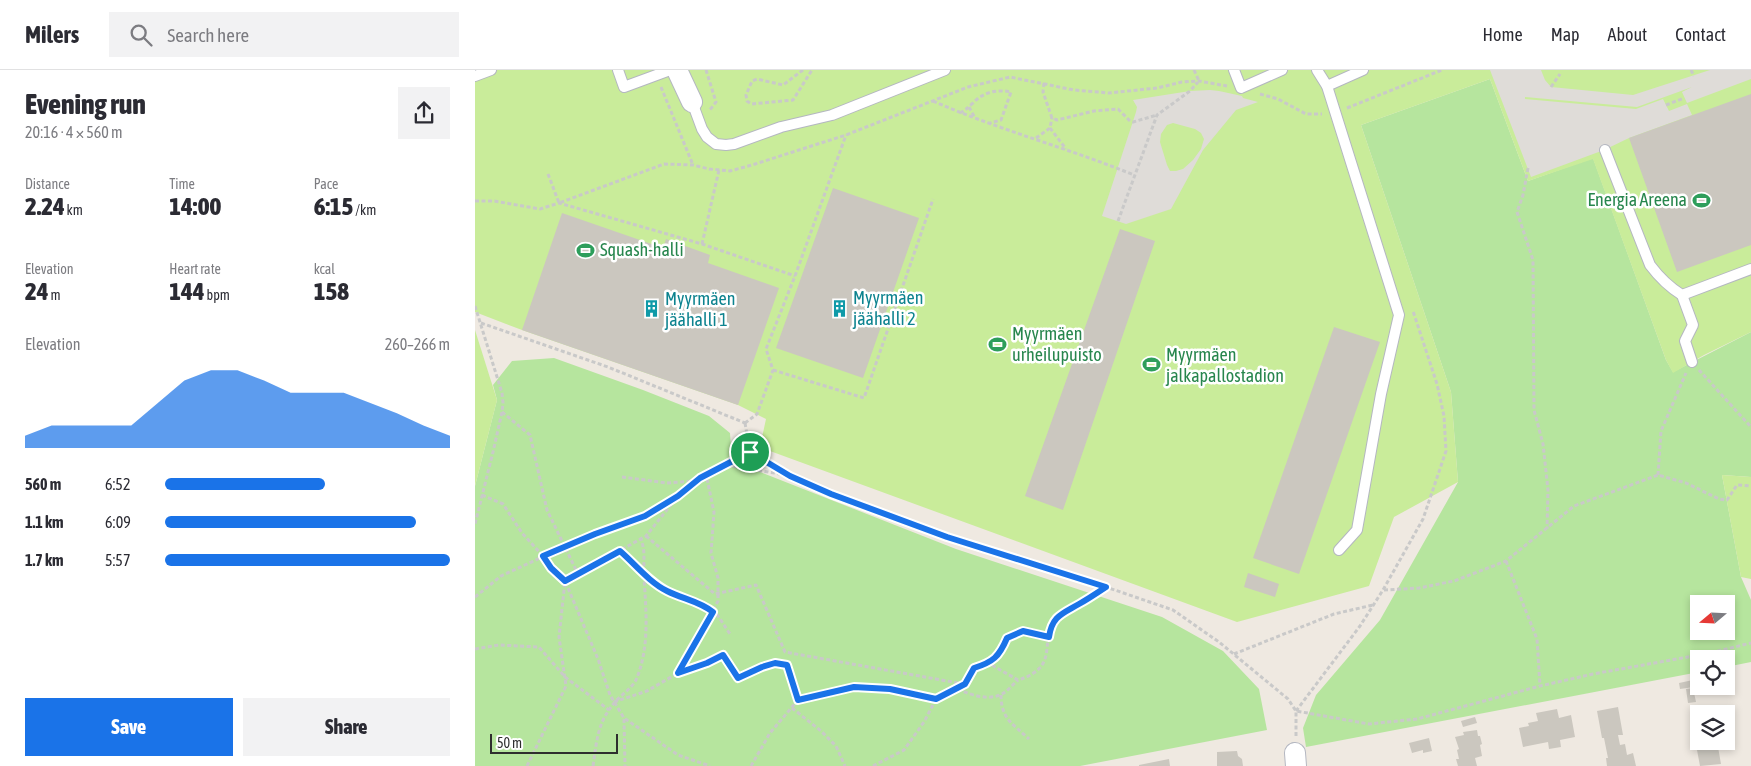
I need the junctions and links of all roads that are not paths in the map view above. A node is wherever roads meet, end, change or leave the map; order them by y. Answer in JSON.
{"nodes":[{"id":1,"x":491,"y":70,"type":"edge"},
{"id":2,"x":618,"y":70,"type":"edge"},
{"id":3,"x":670,"y":70,"type":"edge"},
{"id":4,"x":677,"y":70,"type":"edge"},
{"id":5,"x":945,"y":70,"type":"edge"},
{"id":6,"x":1234,"y":70,"type":"edge"},
{"id":7,"x":1282,"y":70,"type":"edge"},
{"id":8,"x":1317,"y":70,"type":"edge"},
{"id":9,"x":1363,"y":70,"type":"edge"},
{"id":10,"x":475,"y":76,"type":"edge"},
{"id":11,"x":1327,"y":86,"type":"junction"},
{"id":12,"x":691,"y":102,"type":"joint"},
{"id":13,"x":1605,"y":150,"type":"dead end"},
{"id":14,"x":1751,"y":269,"type":"edge"},
{"id":15,"x":1682,"y":295,"type":"junction"},
{"id":16,"x":1692,"y":362,"type":"road end"},
{"id":17,"x":1339,"y":550,"type":"dead end"}],
"edges":[{"from":1,"to":10,"type":"lane"},
{"from":2,"to":3,"type":"lane"},
{"from":4,"to":12,"type":"street"},
{"from":5,"to":12,"type":"lane"},
{"from":6,"to":7,"type":"lane"},
{"from":8,"to":11,"type":"lane"},
{"from":9,"to":11,"type":"lane"},
{"from":11,"to":17,"type":"lane"},
{"from":13,"to":15,"type":"lane"},
{"from":14,"to":15,"type":"lane"},
{"from":15,"to":16,"type":"lane"}]}
